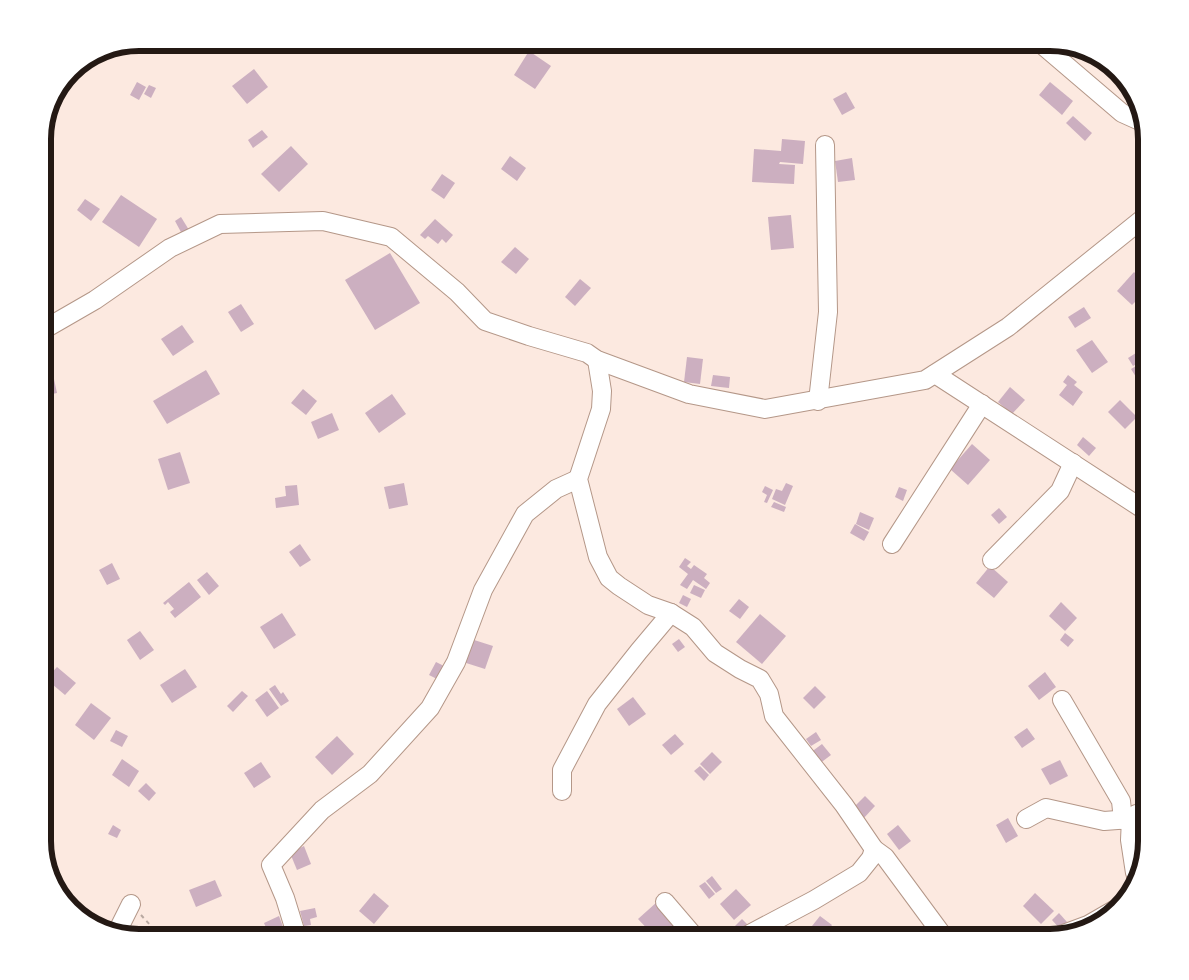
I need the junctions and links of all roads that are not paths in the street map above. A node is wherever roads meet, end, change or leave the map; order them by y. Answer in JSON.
{"nodes":[{"id":1,"x":1050,"y":51,"type":"edge"},
{"id":2,"x":1135,"y":119,"type":"edge"},
{"id":3,"x":825,"y":145,"type":"dead end"},
{"id":4,"x":1138,"y":222,"type":"edge"},
{"id":5,"x":51,"y":325,"type":"edge"},
{"id":6,"x":597,"y":360,"type":"junction"},
{"id":7,"x":934,"y":374,"type":"junction"},
{"id":8,"x":818,"y":400,"type":"junction"},
{"id":9,"x":982,"y":404,"type":"junction"},
{"id":10,"x":1073,"y":463,"type":"junction"},
{"id":11,"x":578,"y":479,"type":"junction"},
{"id":12,"x":1138,"y":505,"type":"edge"},
{"id":13,"x":892,"y":544,"type":"dead end"},
{"id":14,"x":992,"y":560,"type":"dead end"},
{"id":15,"x":671,"y":613,"type":"junction"},
{"id":16,"x":1062,"y":700,"type":"dead end"},
{"id":17,"x":562,"y":791,"type":"dead end"},
{"id":18,"x":1133,"y":817,"type":"edge"},
{"id":19,"x":1026,"y":819,"type":"dead end"},
{"id":20,"x":874,"y":849,"type":"junction"},
{"id":21,"x":1134,"y":866,"type":"edge"},
{"id":22,"x":665,"y":902,"type":"dead end"},
{"id":23,"x":131,"y":904,"type":"road end"},
{"id":24,"x":120,"y":926,"type":"edge"},
{"id":25,"x":294,"y":929,"type":"edge"},
{"id":26,"x":688,"y":929,"type":"edge"},
{"id":27,"x":761,"y":929,"type":"edge"},
{"id":28,"x":937,"y":929,"type":"edge"}],
"edges":[{"from":1,"to":2,"type":"street"},
{"from":3,"to":8,"type":"street"},
{"from":4,"to":7,"type":"street"},
{"from":5,"to":6,"type":"street"},
{"from":6,"to":8,"type":"street"},
{"from":6,"to":11,"type":"street"},
{"from":7,"to":8,"type":"street"},
{"from":7,"to":9,"type":"street"},
{"from":9,"to":10,"type":"street"},
{"from":9,"to":13,"type":"street"},
{"from":10,"to":12,"type":"street"},
{"from":10,"to":14,"type":"street"},
{"from":11,"to":15,"type":"street"},
{"from":11,"to":25,"type":"street"},
{"from":15,"to":17,"type":"street"},
{"from":15,"to":20,"type":"street"},
{"from":16,"to":18,"type":"street"},
{"from":18,"to":19,"type":"street"},
{"from":18,"to":21,"type":"street"},
{"from":20,"to":27,"type":"street"},
{"from":20,"to":28,"type":"street"},
{"from":22,"to":26,"type":"street"},
{"from":23,"to":24,"type":"street"}]}
